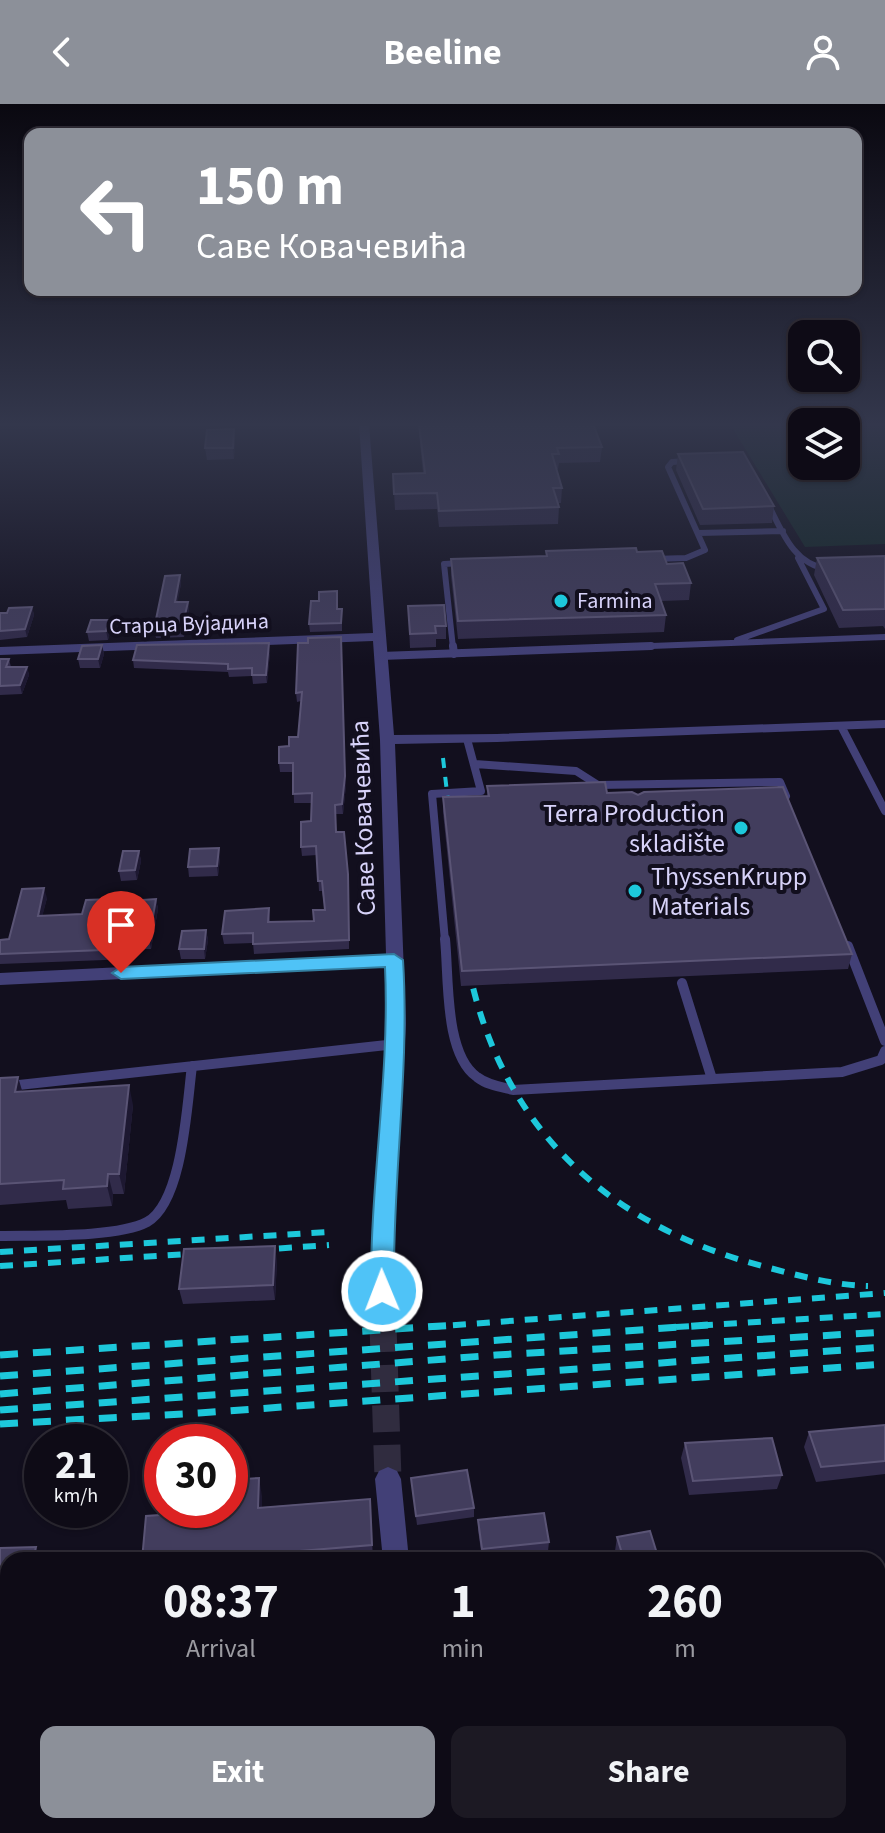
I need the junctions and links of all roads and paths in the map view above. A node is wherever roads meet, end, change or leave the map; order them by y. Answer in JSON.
{"nodes":[{"id":1,"x":370,"y":505,"type":"edge"},
{"id":2,"x":685,"y":505,"type":"edge"},
{"id":3,"x":768,"y":505,"type":"edge"},
{"id":4,"x":783,"y":531,"type":"junction"},
{"id":5,"x":698,"y":533,"type":"junction"},
{"id":6,"x":798,"y":557,"type":"junction"},
{"id":7,"x":641,"y":559,"type":"edge"},
{"id":8,"x":474,"y":563,"type":"edge"},
{"id":9,"x":833,"y":569,"type":"edge"},
{"id":10,"x":379,"y":637,"type":"junction"},
{"id":11,"x":885,"y":637,"type":"edge"},
{"id":12,"x":726,"y":643,"type":"junction"},
{"id":13,"x":0,"y":651,"type":"edge"},
{"id":14,"x":454,"y":654,"type":"junction"},
{"id":15,"x":381,"y":656,"type":"junction"},
{"id":16,"x":885,"y":724,"type":"edge"},
{"id":17,"x":841,"y":726,"type":"junction"},
{"id":18,"x":497,"y":738,"type":"joint"},
{"id":19,"x":467,"y":739,"type":"junction"},
{"id":20,"x":387,"y":740,"type":"junction"},
{"id":21,"x":475,"y":764,"type":"junction"},
{"id":22,"x":880,"y":792,"type":"edge"},
{"id":23,"x":792,"y":811,"type":"edge"},
{"id":24,"x":885,"y":811,"type":"edge"},
{"id":25,"x":841,"y":929,"type":"edge"},
{"id":26,"x":394,"y":960,"type":"junction"},
{"id":27,"x":0,"y":979,"type":"edge"},
{"id":28,"x":682,"y":983,"type":"dead end"},
{"id":29,"x":885,"y":1041,"type":"edge"},
{"id":30,"x":396,"y":1044,"type":"junction"},
{"id":31,"x":885,"y":1051,"type":"edge"},
{"id":32,"x":192,"y":1066,"type":"junction"},
{"id":33,"x":712,"y":1079,"type":"junction"},
{"id":34,"x":0,"y":1087,"type":"edge"},
{"id":35,"x":0,"y":1236,"type":"edge"},
{"id":36,"x":382,"y":1291,"type":"tunnel mouth"},
{"id":37,"x":388,"y":1479,"type":"tunnel mouth"},
{"id":38,"x":395,"y":1552,"type":"edge"}],
"edges":[{"from":1,"to":10,"type":"street","name":"Саве Ковачевића"},
{"from":2,"to":5,"type":"lane"},
{"from":3,"to":4,"type":"lane"},
{"from":4,"to":5,"type":"lane"},
{"from":4,"to":6,"type":"lane"},
{"from":5,"to":7,"type":"lane"},
{"from":6,"to":9,"type":"lane"},
{"from":6,"to":12,"type":"lane"},
{"from":8,"to":14,"type":"lane"},
{"from":10,"to":13,"type":"street","name":"Старца Вујадина"},
{"from":10,"to":15,"type":"street","name":"Саве Ковачевића"},
{"from":11,"to":12,"type":"lane"},
{"from":12,"to":14,"type":"lane"},
{"from":14,"to":15,"type":"lane"},
{"from":15,"to":20,"type":"street","name":"Саве Ковачевића"},
{"from":16,"to":17,"type":"lane"},
{"from":17,"to":18,"type":"lane"},
{"from":17,"to":22,"type":"lane"},
{"from":18,"to":19,"type":"street"},
{"from":19,"to":20,"type":"street"},
{"from":19,"to":21,"type":"lane"},
{"from":20,"to":26,"type":"street","name":"Саве Ковачевића"},
{"from":21,"to":23,"type":"lane"},
{"from":21,"to":33,"type":"lane"},
{"from":22,"to":24,"type":"lane"},
{"from":25,"to":29,"type":"lane"},
{"from":26,"to":27,"type":"street"},
{"from":26,"to":30,"type":"street","name":"Саве Ковачевића"},
{"from":28,"to":33,"type":"lane"},
{"from":30,"to":32,"type":"lane"},
{"from":30,"to":36,"type":"street","name":"Саве Ковачевића"},
{"from":31,"to":33,"type":"lane"},
{"from":32,"to":34,"type":"lane"},
{"from":32,"to":35,"type":"lane"},
{"from":37,"to":38,"type":"street"}]}
